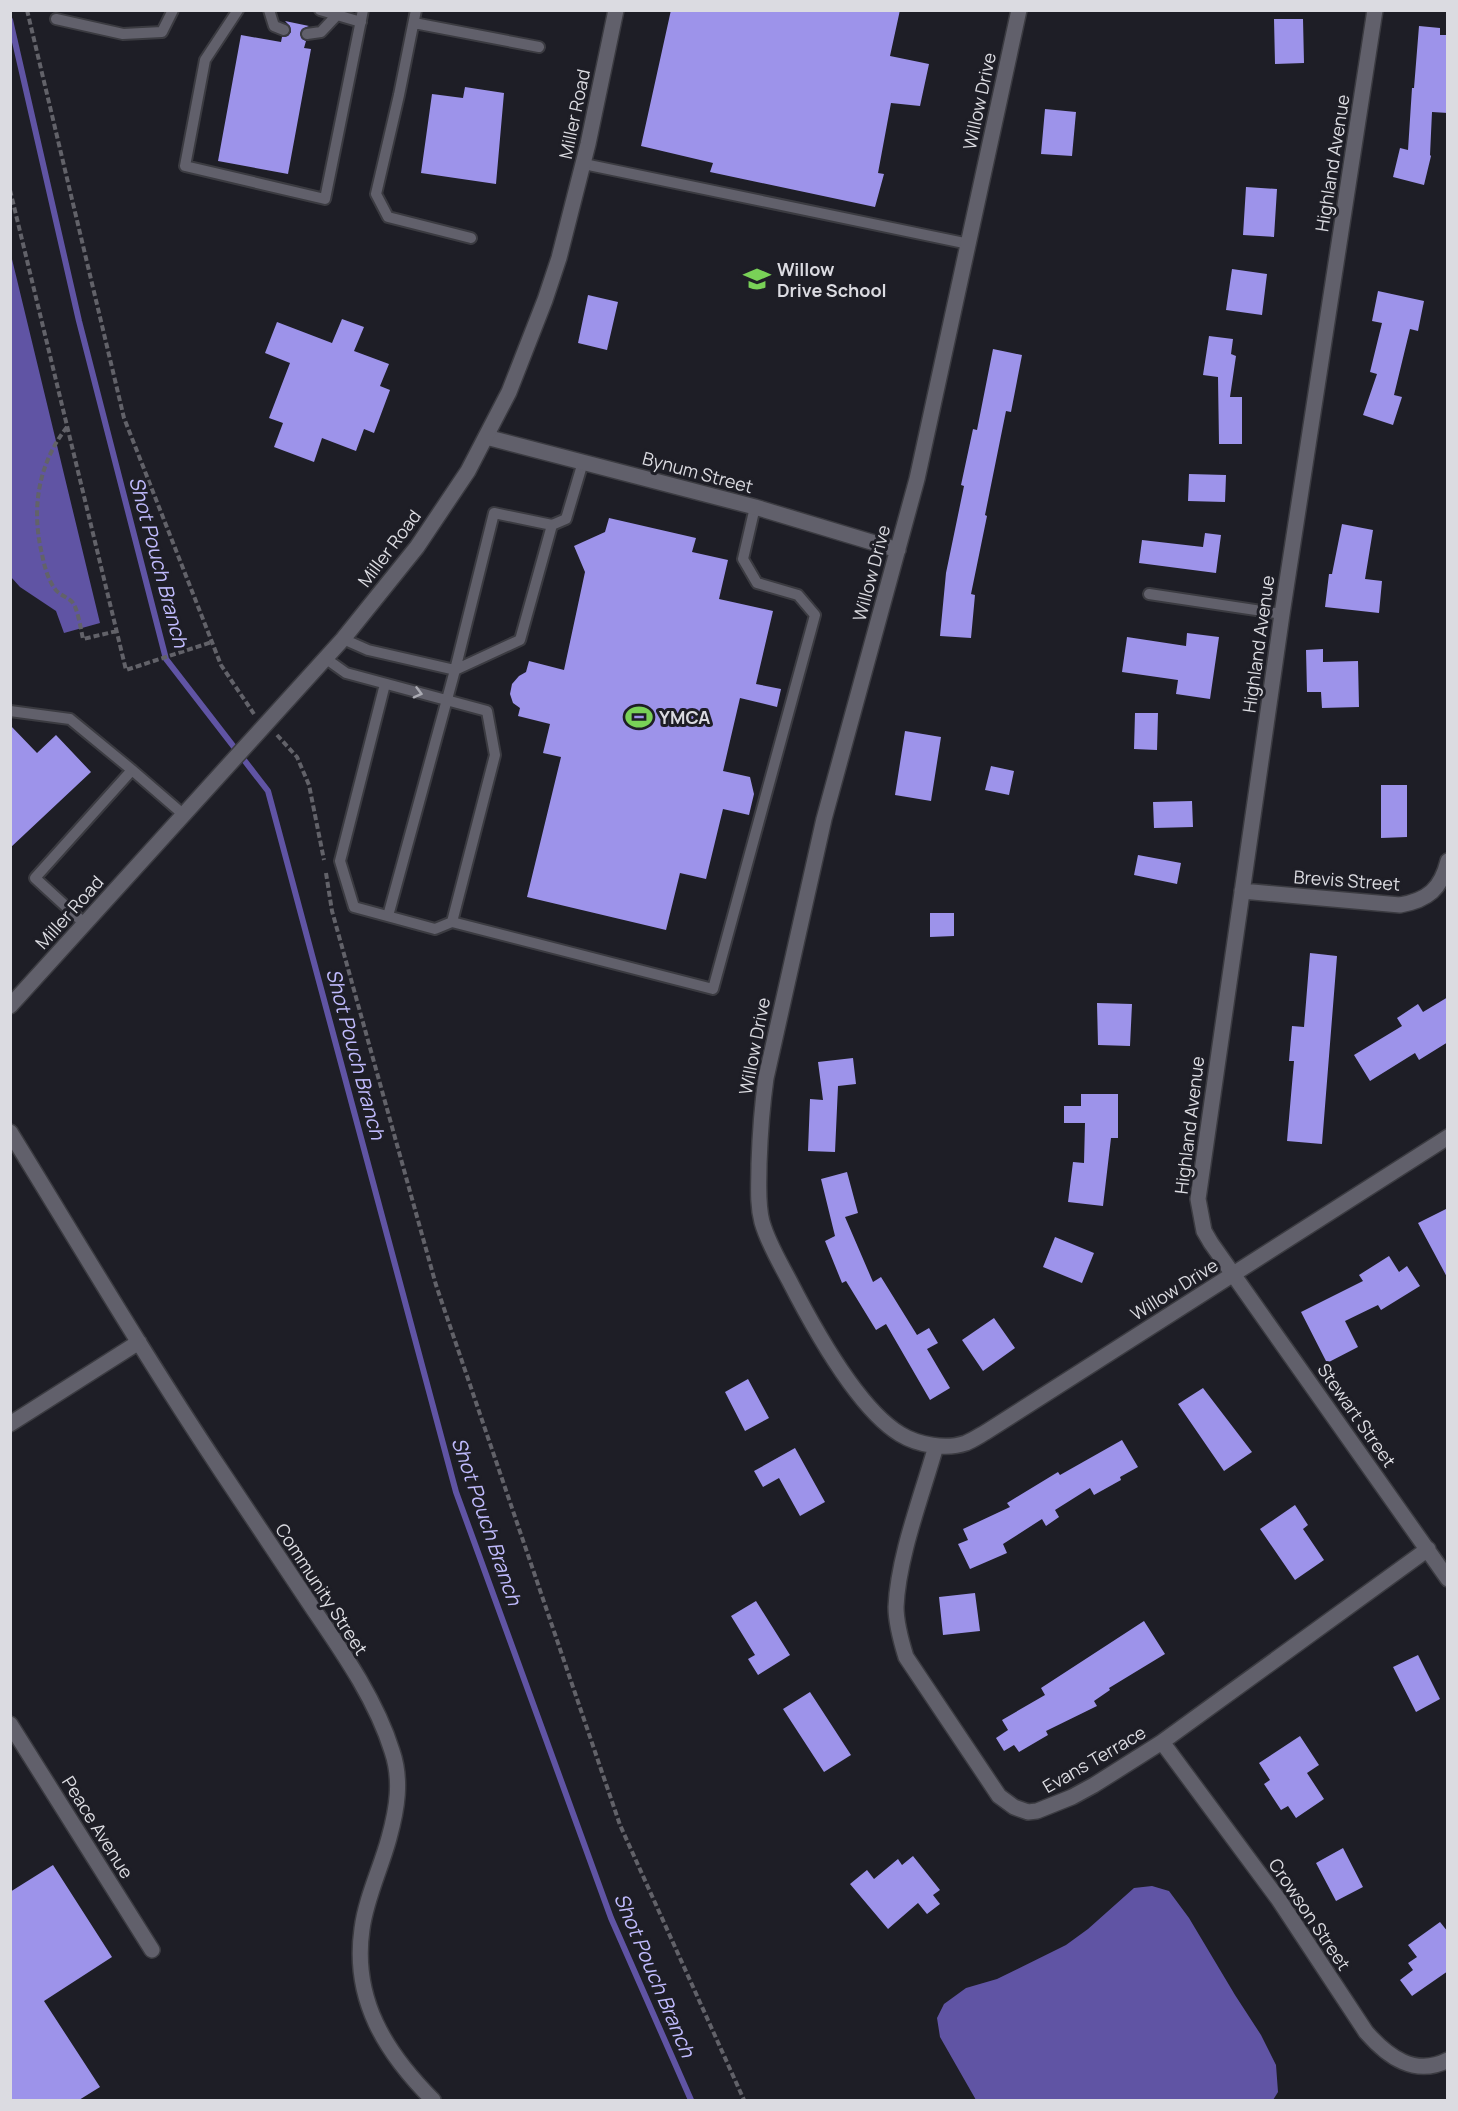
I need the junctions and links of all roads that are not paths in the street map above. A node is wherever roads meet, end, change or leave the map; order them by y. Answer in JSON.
{"nodes":[{"id":1,"x":173,"y":10,"type":"edge"},
{"id":2,"x":238,"y":10,"type":"edge"},
{"id":3,"x":270,"y":10,"type":"edge"},
{"id":4,"x":321,"y":10,"type":"edge"},
{"id":5,"x":416,"y":10,"type":"edge"},
{"id":6,"x":616,"y":10,"type":"edge"},
{"id":7,"x":1019,"y":10,"type":"edge"},
{"id":8,"x":1375,"y":10,"type":"edge"},
{"id":9,"x":337,"y":15,"type":"junction"},
{"id":10,"x":362,"y":16,"type":"edge"},
{"id":11,"x":56,"y":19,"type":"dead end"},
{"id":12,"x":414,"y":22,"type":"junction"},
{"id":13,"x":284,"y":30,"type":"dead end"},
{"id":14,"x":307,"y":34,"type":"dead end"},
{"id":15,"x":539,"y":46,"type":"dead end"},
{"id":16,"x":584,"y":164,"type":"junction"},
{"id":17,"x":471,"y":238,"type":"dead end"},
{"id":18,"x":969,"y":244,"type":"junction"},
{"id":19,"x":486,"y":437,"type":"junction"},
{"id":20,"x":583,"y":462,"type":"junction"},
{"id":21,"x":754,"y":507,"type":"junction"},
{"id":22,"x":552,"y":525,"type":"junction"},
{"id":23,"x":898,"y":550,"type":"junction"},
{"id":24,"x":1149,"y":594,"type":"dead end"},
{"id":25,"x":1282,"y":614,"type":"junction"},
{"id":26,"x":343,"y":639,"type":"junction"},
{"id":27,"x":325,"y":658,"type":"junction"},
{"id":28,"x":455,"y":670,"type":"junction"},
{"id":29,"x":385,"y":684,"type":"junction"},
{"id":30,"x":446,"y":700,"type":"junction"},
{"id":31,"x":10,"y":711,"type":"edge"},
{"id":32,"x":132,"y":770,"type":"junction"},
{"id":33,"x":184,"y":816,"type":"junction"},
{"id":34,"x":1448,"y":861,"type":"edge"},
{"id":35,"x":1242,"y":891,"type":"junction"},
{"id":36,"x":388,"y":916,"type":"junction"},
{"id":37,"x":452,"y":922,"type":"junction"},
{"id":38,"x":85,"y":924,"type":"junction"},
{"id":39,"x":10,"y":1006,"type":"edge"},
{"id":40,"x":10,"y":1132,"type":"edge"},
{"id":41,"x":1448,"y":1137,"type":"edge"},
{"id":42,"x":1233,"y":1275,"type":"junction"},
{"id":43,"x":139,"y":1342,"type":"junction"},
{"id":44,"x":10,"y":1424,"type":"edge"},
{"id":45,"x":936,"y":1446,"type":"junction"},
{"id":46,"x":1428,"y":1549,"type":"junction"},
{"id":47,"x":1448,"y":1579,"type":"edge"},
{"id":48,"x":10,"y":1724,"type":"edge"},
{"id":49,"x":1162,"y":1742,"type":"junction"},
{"id":50,"x":152,"y":1950,"type":"dead end"},
{"id":51,"x":1448,"y":2060,"type":"edge"},
{"id":52,"x":433,"y":2100,"type":"edge"}],
"edges":[{"from":1,"to":11,"type":"lane"},
{"from":2,"to":10,"type":"lane"},
{"from":3,"to":13,"type":"lane"},
{"from":4,"to":9,"type":"lane"},
{"from":5,"to":12,"type":"lane"},
{"from":6,"to":16,"type":"street","name":"Miller Road"},
{"from":7,"to":18,"type":"street","name":"Willow Drive"},
{"from":8,"to":25,"type":"street","name":"Highland Avenue"},
{"from":9,"to":10,"type":"lane"},
{"from":9,"to":14,"type":"lane"},
{"from":12,"to":15,"type":"lane"},
{"from":12,"to":17,"type":"lane"},
{"from":16,"to":18,"type":"lane"},
{"from":16,"to":19,"type":"street","name":"Miller Road"},
{"from":18,"to":23,"type":"street","name":"Willow Drive"},
{"from":19,"to":20,"type":"street","name":"Bynum Street"},
{"from":19,"to":26,"type":"street","name":"Miller Road"},
{"from":20,"to":21,"type":"street","name":"Bynum Street"},
{"from":20,"to":22,"type":"lane"},
{"from":21,"to":23,"type":"street","name":"Bynum Street"},
{"from":21,"to":37,"type":"lane"},
{"from":22,"to":28,"type":"lane"},
{"from":22,"to":28,"type":"lane"},
{"from":23,"to":45,"type":"street","name":"Willow Drive"},
{"from":24,"to":25,"type":"lane"},
{"from":25,"to":35,"type":"street","name":"Highland Avenue"},
{"from":26,"to":27,"type":"street","name":"Miller Road"},
{"from":26,"to":28,"type":"lane"},
{"from":27,"to":29,"type":"lane"},
{"from":27,"to":33,"type":"street","name":"Miller Road"},
{"from":28,"to":30,"type":"lane"},
{"from":29,"to":30,"type":"lane","one_way":true},
{"from":29,"to":36,"type":"lane"},
{"from":30,"to":36,"type":"lane"},
{"from":30,"to":37,"type":"lane"},
{"from":31,"to":32,"type":"lane"},
{"from":32,"to":33,"type":"lane"},
{"from":32,"to":38,"type":"lane"},
{"from":33,"to":38,"type":"street","name":"Miller Road"},
{"from":34,"to":35,"type":"street","name":"Brevis Street"},
{"from":35,"to":42,"type":"street","name":"Highland Avenue"},
{"from":36,"to":37,"type":"lane"},
{"from":38,"to":39,"type":"street","name":"Miller Road"},
{"from":40,"to":43,"type":"street","name":"Community Street"},
{"from":41,"to":42,"type":"street","name":"Willow Drive"},
{"from":42,"to":45,"type":"street","name":"Willow Drive"},
{"from":42,"to":46,"type":"street","name":"Stewart Street"},
{"from":43,"to":44,"type":"street"},
{"from":43,"to":52,"type":"street","name":"Community Street"},
{"from":45,"to":49,"type":"street","name":"Evans Terrace"},
{"from":46,"to":47,"type":"street","name":"Stewart Street"},
{"from":46,"to":49,"type":"street","name":"Evans Terrace"},
{"from":48,"to":50,"type":"street","name":"Peace Avenue"},
{"from":49,"to":51,"type":"street","name":"Crowson Street"}]}
